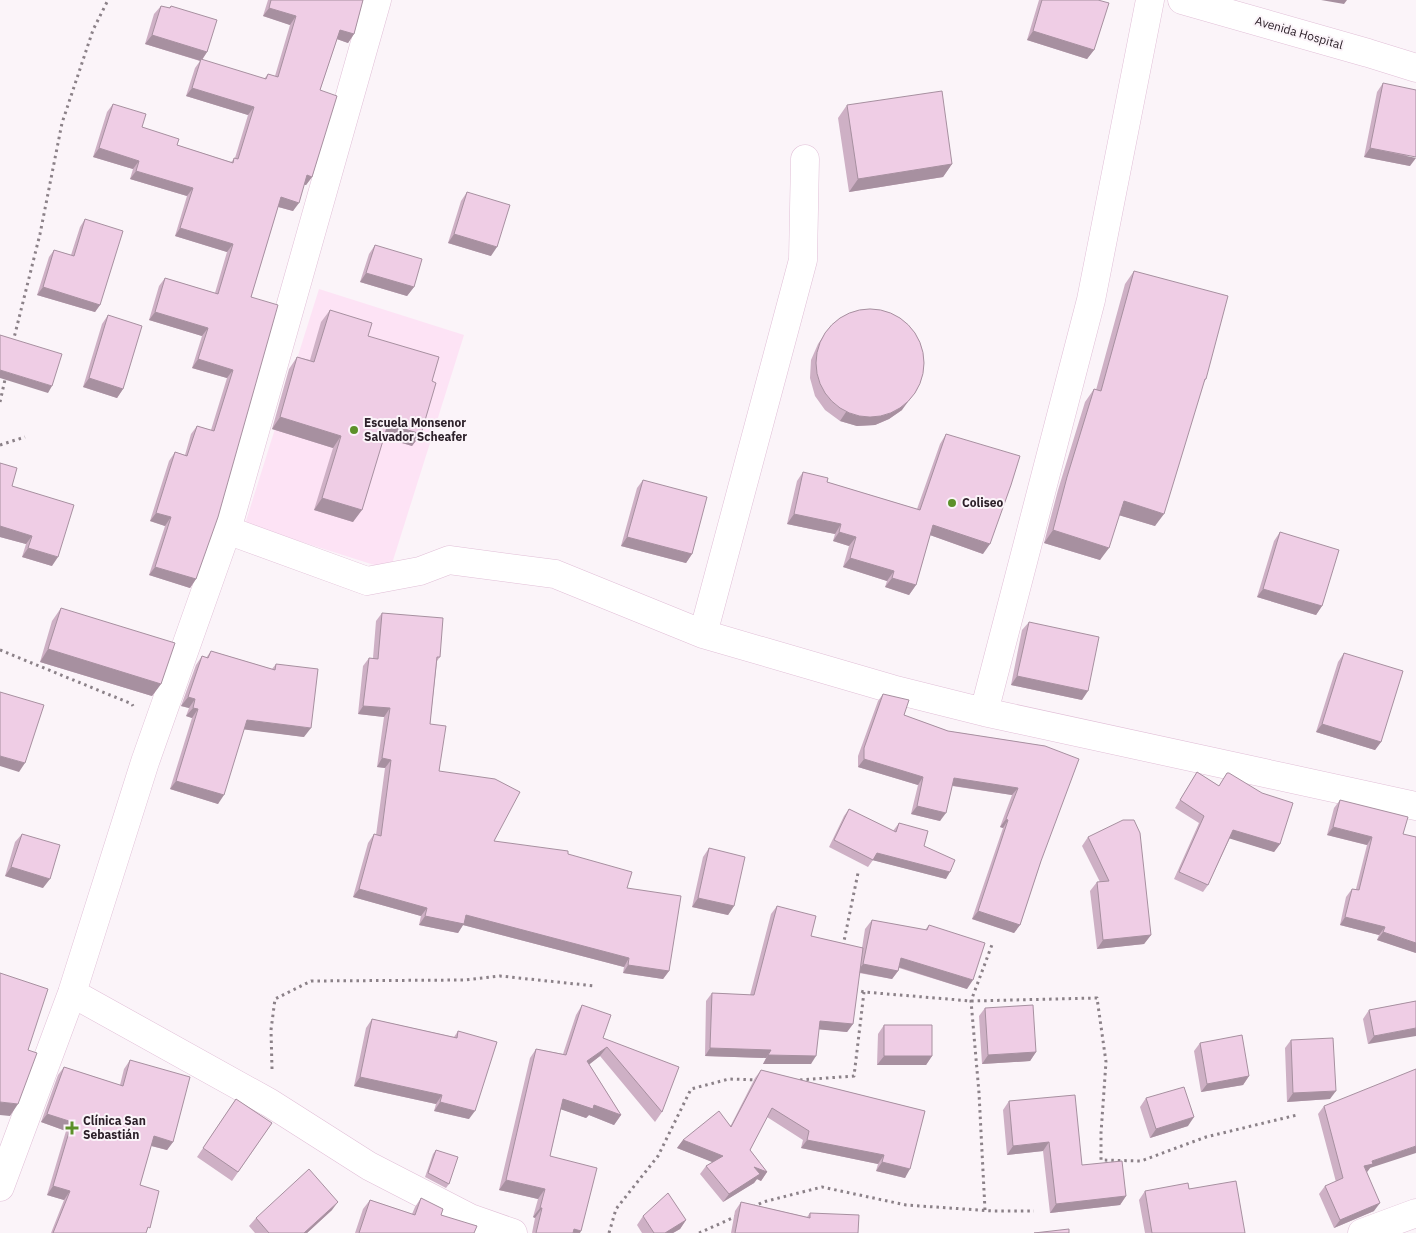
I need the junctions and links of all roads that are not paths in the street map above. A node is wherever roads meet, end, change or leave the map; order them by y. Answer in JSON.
{"nodes":[{"id":1,"x":377,"y":0,"type":"edge"},
{"id":2,"x":1150,"y":0,"type":"edge"},
{"id":3,"x":1182,"y":0,"type":"edge"},
{"id":4,"x":1416,"y":68,"type":"edge"},
{"id":5,"x":805,"y":159,"type":"dead end"},
{"id":6,"x":227,"y":530,"type":"junction"},
{"id":7,"x":703,"y":634,"type":"junction"},
{"id":8,"x":984,"y":712,"type":"junction"},
{"id":9,"x":1416,"y":806,"type":"edge"},
{"id":10,"x":72,"y":993,"type":"junction"},
{"id":11,"x":0,"y":1187,"type":"edge"},
{"id":12,"x":1416,"y":1213,"type":"edge"},
{"id":13,"x":512,"y":1233,"type":"edge"},
{"id":14,"x":1362,"y":1233,"type":"edge"}],
"edges":[{"from":1,"to":6,"type":"street"},
{"from":2,"to":8,"type":"street"},
{"from":3,"to":4,"type":"street","name":"Avenida Hospital"},
{"from":5,"to":7,"type":"street"},
{"from":6,"to":7,"type":"street"},
{"from":6,"to":10,"type":"street"},
{"from":7,"to":8,"type":"street"},
{"from":8,"to":9,"type":"street"},
{"from":10,"to":11,"type":"street"},
{"from":10,"to":13,"type":"street"},
{"from":12,"to":14,"type":"street"}]}
